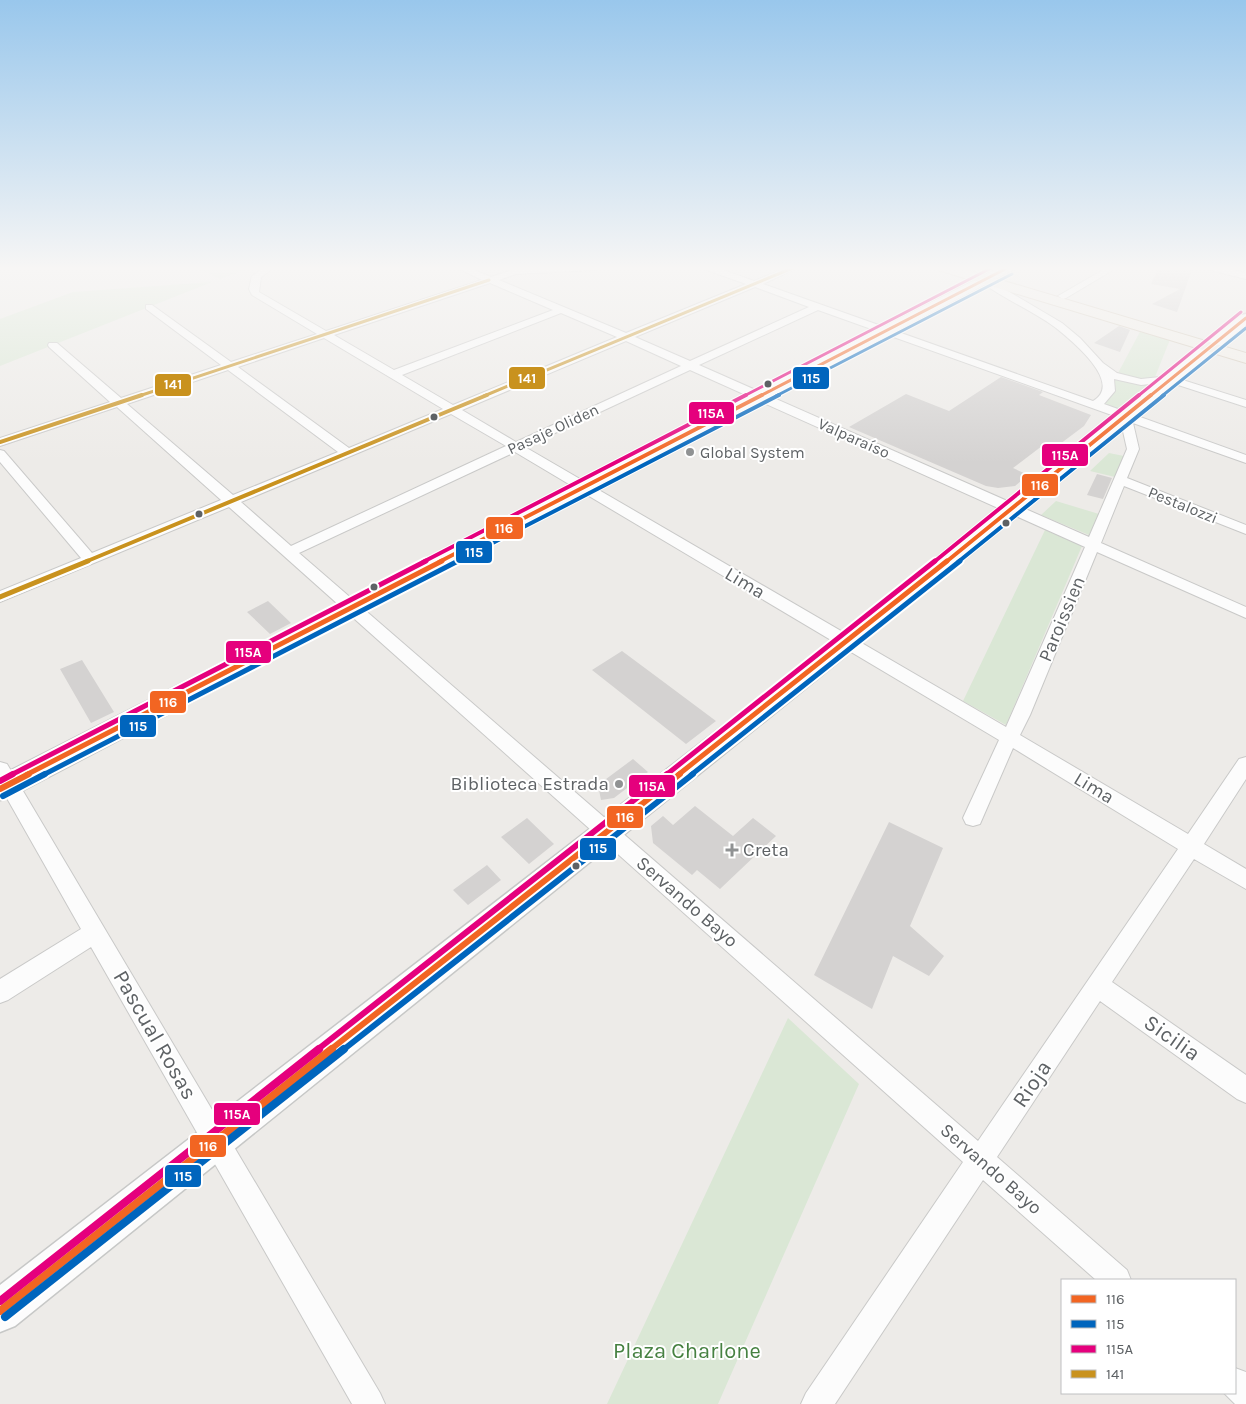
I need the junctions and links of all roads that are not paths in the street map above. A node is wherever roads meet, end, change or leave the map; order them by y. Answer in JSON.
{"nodes":[{"id":1,"x":184,"y":333,"type":"edge"},
{"id":2,"x":330,"y":333,"type":"edge"},
{"id":3,"x":502,"y":333,"type":"edge"},
{"id":4,"x":615,"y":333,"type":"edge"},
{"id":5,"x":637,"y":333,"type":"edge"},
{"id":6,"x":762,"y":333,"type":"edge"},
{"id":7,"x":881,"y":333,"type":"edge"},
{"id":8,"x":893,"y":333,"type":"edge"},
{"id":9,"x":1066,"y":333,"type":"edge"},
{"id":10,"x":1173,"y":333,"type":"edge"},
{"id":11,"x":1176,"y":333,"type":"edge"},
{"id":12,"x":1229,"y":333,"type":"edge"},
{"id":13,"x":326,"y":334,"type":"junction"},
{"id":14,"x":626,"y":337,"type":"junction"},
{"id":15,"x":53,"y":345,"type":"dead end"},
{"id":16,"x":1214,"y":345,"type":"junction"},
{"id":17,"x":1246,"y":350,"type":"edge"},
{"id":18,"x":1246,"y":358,"type":"edge"},
{"id":19,"x":229,"y":366,"type":"junction"},
{"id":20,"x":691,"y":366,"type":"junction"},
{"id":21,"x":1105,"y":370,"type":"junction"},
{"id":22,"x":394,"y":374,"type":"junction"},
{"id":23,"x":1170,"y":379,"type":"junction"},
{"id":24,"x":759,"y":396,"type":"junction"},
{"id":25,"x":118,"y":403,"type":"junction"},
{"id":26,"x":1246,"y":404,"type":"edge"},
{"id":27,"x":1094,"y":405,"type":"junction"},
{"id":28,"x":452,"y":409,"type":"junction"},
{"id":29,"x":1125,"y":416,"type":"junction"},
{"id":30,"x":0,"y":442,"type":"edge"},
{"id":31,"x":516,"y":447,"type":"junction"},
{"id":32,"x":348,"y":453,"type":"junction"},
{"id":33,"x":0,"y":454,"type":"edge"},
{"id":34,"x":1246,"y":459,"type":"edge"},
{"id":35,"x":1120,"y":480,"type":"junction"},
{"id":36,"x":583,"y":487,"type":"junction"},
{"id":37,"x":231,"y":501,"type":"junction"},
{"id":38,"x":1011,"y":509,"type":"junction"},
{"id":39,"x":1246,"y":530,"type":"edge"},
{"id":40,"x":1093,"y":545,"type":"junction"},
{"id":41,"x":289,"y":552,"type":"junction"},
{"id":42,"x":90,"y":560,"type":"junction"},
{"id":43,"x":0,"y":597,"type":"edge"},
{"id":44,"x":351,"y":607,"type":"junction"},
{"id":45,"x":1246,"y":613,"type":"edge"},
{"id":46,"x":846,"y":643,"type":"junction"},
{"id":47,"x":1010,"y":738,"type":"junction"},
{"id":48,"x":1246,"y":764,"type":"edge"},
{"id":49,"x":3,"y":781,"type":"edge"},
{"id":50,"x":973,"y":818,"type":"dead end"},
{"id":51,"x":606,"y":831,"type":"junction"},
{"id":52,"x":1191,"y":847,"type":"junction"},
{"id":53,"x":1246,"y":880,"type":"edge"},
{"id":54,"x":95,"y":932,"type":"junction"},
{"id":55,"x":1098,"y":986,"type":"junction"},
{"id":56,"x":0,"y":992,"type":"edge"},
{"id":57,"x":1246,"y":1090,"type":"edge"},
{"id":58,"x":217,"y":1142,"type":"junction"},
{"id":59,"x":981,"y":1160,"type":"junction"},
{"id":60,"x":1117,"y":1279,"type":"edge"},
{"id":61,"x":0,"y":1311,"type":"edge"},
{"id":62,"x":1236,"y":1384,"type":"edge"},
{"id":63,"x":1246,"y":1393,"type":"edge"},
{"id":64,"x":369,"y":1404,"type":"edge"},
{"id":65,"x":817,"y":1404,"type":"edge"}],
"edges":[{"from":1,"to":19,"type":"street"},
{"from":2,"to":13,"type":"street"},
{"from":3,"to":22,"type":"street"},
{"from":4,"to":14,"type":"street","name":"Valparaíso"},
{"from":5,"to":14,"type":"street"},
{"from":6,"to":20,"type":"street","name":"Pasaje Oliden"},
{"from":7,"to":24,"type":"main road"},
{"from":8,"to":27,"type":"street"},
{"from":9,"to":21,"type":"street"},
{"from":10,"to":16,"type":"main road"},
{"from":11,"to":16,"type":"main road"},
{"from":12,"to":16,"type":"main road"},
{"from":13,"to":19,"type":"street"},
{"from":13,"to":22,"type":"street","name":"Lima"},
{"from":14,"to":20,"type":"street","name":"Valparaíso"},
{"from":14,"to":28,"type":"street"},
{"from":15,"to":25,"type":"street","name":"Servando Bayo"},
{"from":16,"to":17,"type":"main road"},
{"from":16,"to":18,"type":"main road"},
{"from":16,"to":23,"type":"main road"},
{"from":19,"to":25,"type":"street"},
{"from":19,"to":32,"type":"street"},
{"from":20,"to":24,"type":"street","name":"Valparaíso"},
{"from":20,"to":31,"type":"street","name":"Pasaje Oliden"},
{"from":21,"to":23,"type":"street"},
{"from":21,"to":27,"type":"street"},
{"from":22,"to":28,"type":"street","name":"Lima"},
{"from":23,"to":26,"type":"street"},
{"from":23,"to":29,"type":"main road"},
{"from":24,"to":36,"type":"main road"},
{"from":24,"to":38,"type":"street","name":"Valparaíso"},
{"from":25,"to":30,"type":"street"},
{"from":25,"to":37,"type":"street","name":"Servando Bayo"},
{"from":27,"to":29,"type":"street"},
{"from":28,"to":31,"type":"street","name":"Lima"},
{"from":28,"to":32,"type":"street"},
{"from":29,"to":34,"type":"street"},
{"from":29,"to":35,"type":"street","name":"Paroissien"},
{"from":29,"to":38,"type":"main road"},
{"from":31,"to":36,"type":"street","name":"Lima"},
{"from":31,"to":41,"type":"street","name":"Pasaje Oliden"},
{"from":32,"to":37,"type":"street"},
{"from":33,"to":42,"type":"street"},
{"from":35,"to":39,"type":"street","name":"Pestalozzi"},
{"from":35,"to":40,"type":"street","name":"Paroissien"},
{"from":36,"to":44,"type":"main road"},
{"from":36,"to":46,"type":"street","name":"Lima"},
{"from":37,"to":41,"type":"street","name":"Servando Bayo"},
{"from":37,"to":42,"type":"street"},
{"from":38,"to":40,"type":"street","name":"Valparaíso"},
{"from":38,"to":46,"type":"main road"},
{"from":40,"to":45,"type":"street","name":"Valparaíso"},
{"from":40,"to":47,"type":"street","name":"Paroissien"},
{"from":41,"to":44,"type":"street","name":"Servando Bayo"},
{"from":42,"to":43,"type":"street"},
{"from":44,"to":49,"type":"main road"},
{"from":44,"to":51,"type":"street","name":"Servando Bayo"},
{"from":46,"to":47,"type":"street","name":"Lima"},
{"from":46,"to":51,"type":"main road"},
{"from":47,"to":50,"type":"street","name":"Paroissien"},
{"from":47,"to":52,"type":"street","name":"Lima"},
{"from":48,"to":52,"type":"street","name":"Rioja"},
{"from":49,"to":54,"type":"street","name":"Pascual Rosas"},
{"from":51,"to":58,"type":"main road"},
{"from":51,"to":59,"type":"street","name":"Servando Bayo"},
{"from":52,"to":53,"type":"street","name":"Lima"},
{"from":52,"to":55,"type":"street","name":"Rioja"},
{"from":54,"to":56,"type":"street"},
{"from":54,"to":58,"type":"street","name":"Pascual Rosas"},
{"from":55,"to":57,"type":"street","name":"Sicilia"},
{"from":55,"to":59,"type":"street","name":"Rioja"},
{"from":58,"to":61,"type":"main road"},
{"from":58,"to":64,"type":"street","name":"Pascual Rosas"},
{"from":59,"to":60,"type":"street","name":"Servando Bayo"},
{"from":59,"to":65,"type":"street","name":"Rioja"},
{"from":62,"to":63,"type":"street"}]}
